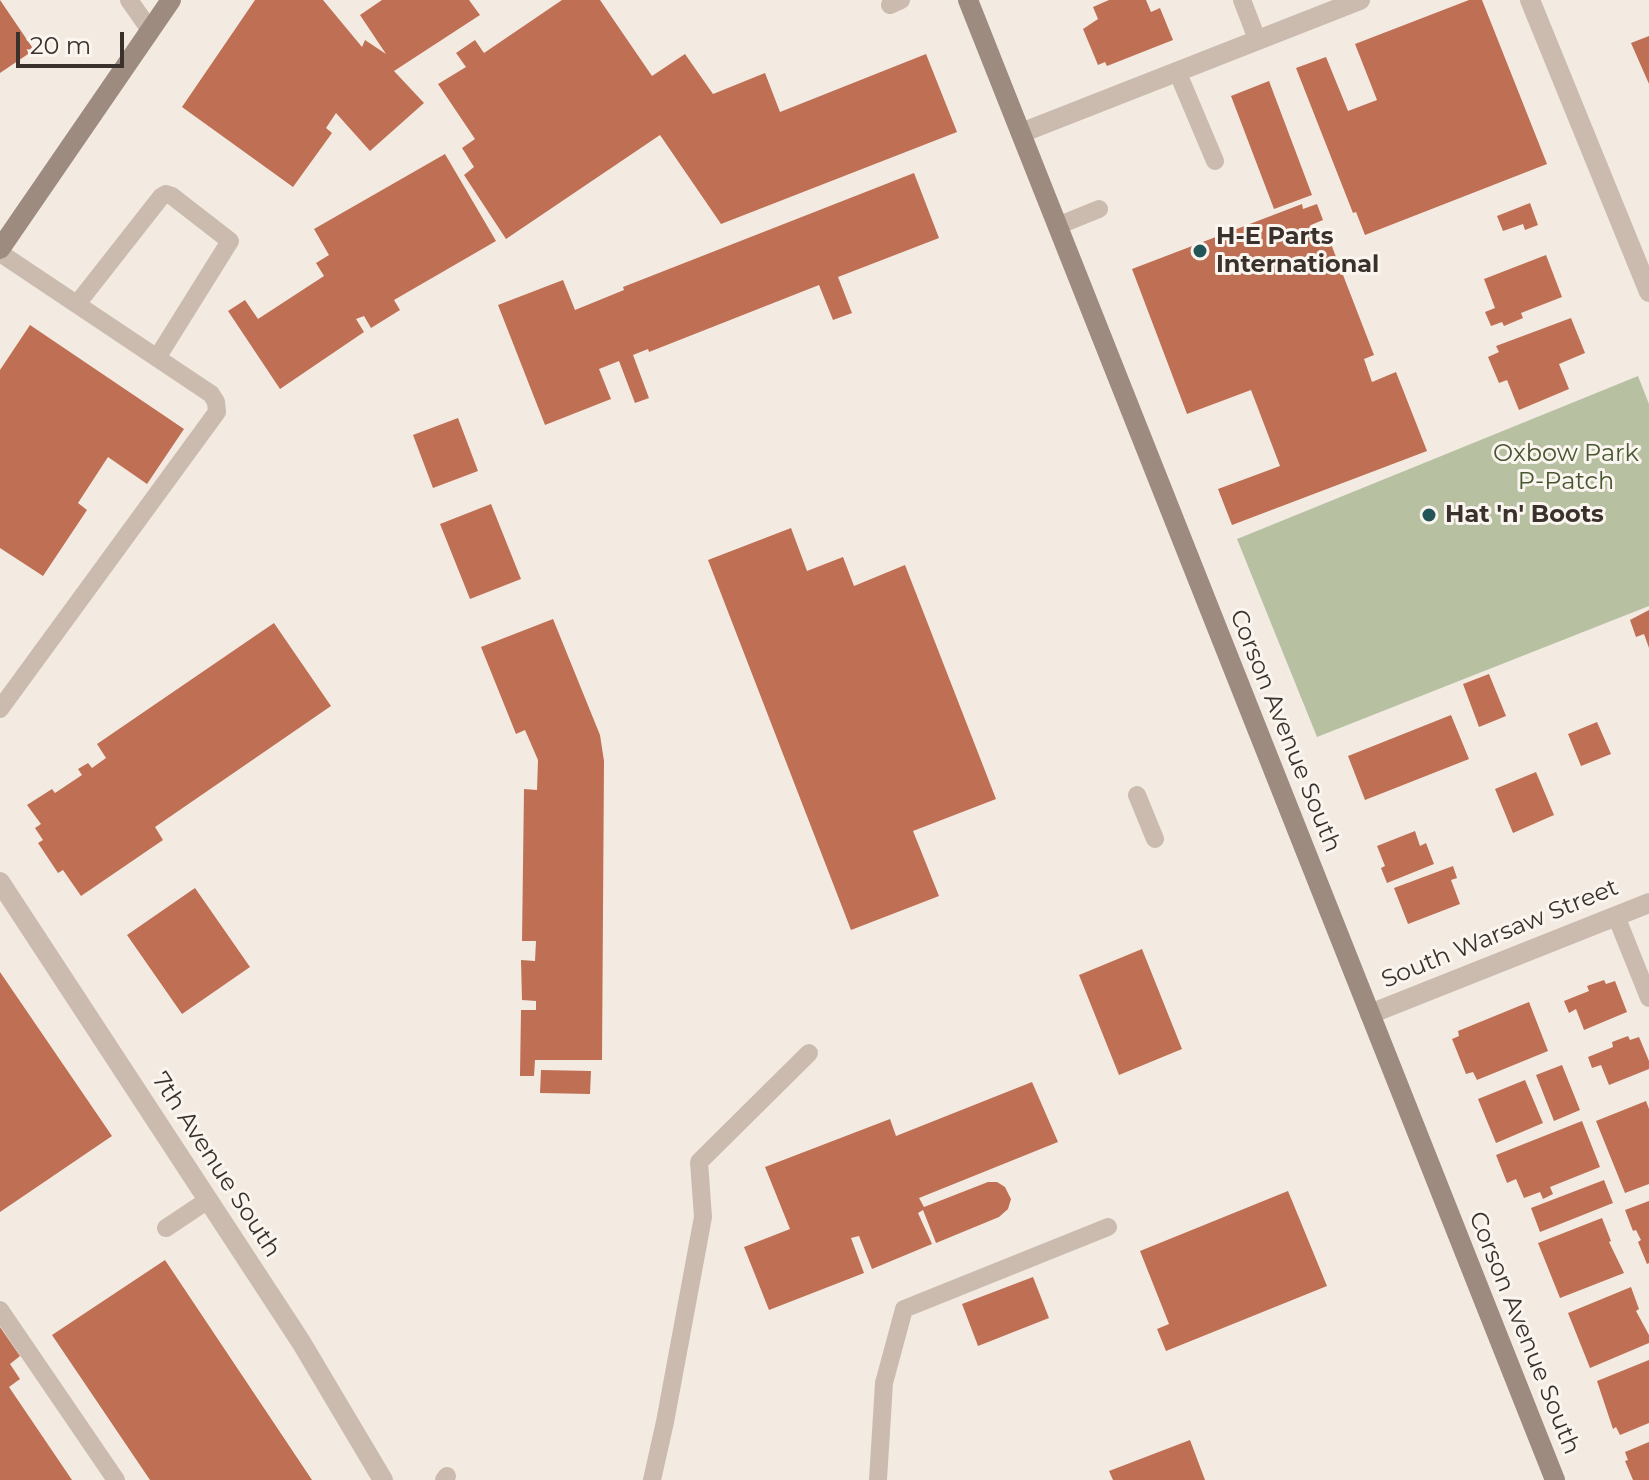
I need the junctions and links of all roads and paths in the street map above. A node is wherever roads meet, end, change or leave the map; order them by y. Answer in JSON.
{"nodes":[{"id":1,"x":129,"y":0,"type":"edge"},
{"id":2,"x":171,"y":0,"type":"edge"},
{"id":3,"x":968,"y":0,"type":"edge"},
{"id":4,"x":1242,"y":0,"type":"edge"},
{"id":5,"x":1360,"y":0,"type":"edge"},
{"id":6,"x":1530,"y":0,"type":"edge"},
{"id":7,"x":150,"y":30,"type":"junction"},
{"id":8,"x":1257,"y":39,"type":"junction"},
{"id":9,"x":1177,"y":71,"type":"junction"},
{"id":10,"x":1021,"y":133,"type":"junction"},
{"id":11,"x":1215,"y":161,"type":"dead end"},
{"id":12,"x":1099,"y":209,"type":"dead end"},
{"id":13,"x":1057,"y":226,"type":"junction"},
{"id":14,"x":0,"y":251,"type":"edge"},
{"id":15,"x":1649,"y":292,"type":"edge"},
{"id":16,"x":77,"y":304,"type":"junction"},
{"id":17,"x":157,"y":358,"type":"junction"},
{"id":18,"x":0,"y":709,"type":"edge"},
{"id":19,"x":1137,"y":795,"type":"dead end"},
{"id":20,"x":1155,"y":839,"type":"dead end"},
{"id":21,"x":0,"y":882,"type":"edge"},
{"id":22,"x":1649,"y":903,"type":"edge"},
{"id":23,"x":1616,"y":916,"type":"junction"},
{"id":24,"x":1649,"y":998,"type":"edge"},
{"id":25,"x":1370,"y":1014,"type":"junction"},
{"id":26,"x":809,"y":1053,"type":"dead end"},
{"id":27,"x":208,"y":1200,"type":"junction"},
{"id":28,"x":1108,"y":1227,"type":"dead end"},
{"id":29,"x":166,"y":1228,"type":"dead end"},
{"id":30,"x":0,"y":1310,"type":"edge"},
{"id":31,"x":116,"y":1480,"type":"edge"},
{"id":32,"x":383,"y":1480,"type":"edge"},
{"id":33,"x":652,"y":1480,"type":"edge"},
{"id":34,"x":878,"y":1480,"type":"edge"},
{"id":35,"x":1555,"y":1480,"type":"edge"}],
"edges":[{"from":1,"to":7,"type":"lane"},
{"from":2,"to":7,"type":"street"},
{"from":3,"to":10,"type":"street","name":"Corson Avenue South"},
{"from":4,"to":8,"type":"lane"},
{"from":5,"to":8,"type":"street"},
{"from":6,"to":15,"type":"street"},
{"from":7,"to":14,"type":"street"},
{"from":8,"to":9,"type":"street"},
{"from":9,"to":10,"type":"street"},
{"from":9,"to":11,"type":"lane"},
{"from":10,"to":13,"type":"street","name":"Corson Avenue South"},
{"from":12,"to":13,"type":"lane"},
{"from":13,"to":25,"type":"street","name":"Corson Avenue South"},
{"from":14,"to":16,"type":"lane"},
{"from":16,"to":17,"type":"lane"},
{"from":16,"to":17,"type":"lane"},
{"from":17,"to":18,"type":"lane"},
{"from":19,"to":20,"type":"lane"},
{"from":21,"to":27,"type":"street","name":"7th Avenue South"},
{"from":22,"to":23,"type":"street","name":"South Warsaw Street"},
{"from":23,"to":24,"type":"lane"},
{"from":23,"to":25,"type":"street","name":"South Warsaw Street"},
{"from":25,"to":35,"type":"street","name":"Corson Avenue South"},
{"from":26,"to":33,"type":"lane"},
{"from":27,"to":29,"type":"lane"},
{"from":27,"to":32,"type":"street","name":"7th Avenue South"},
{"from":28,"to":34,"type":"lane"},
{"from":30,"to":31,"type":"lane"}]}
